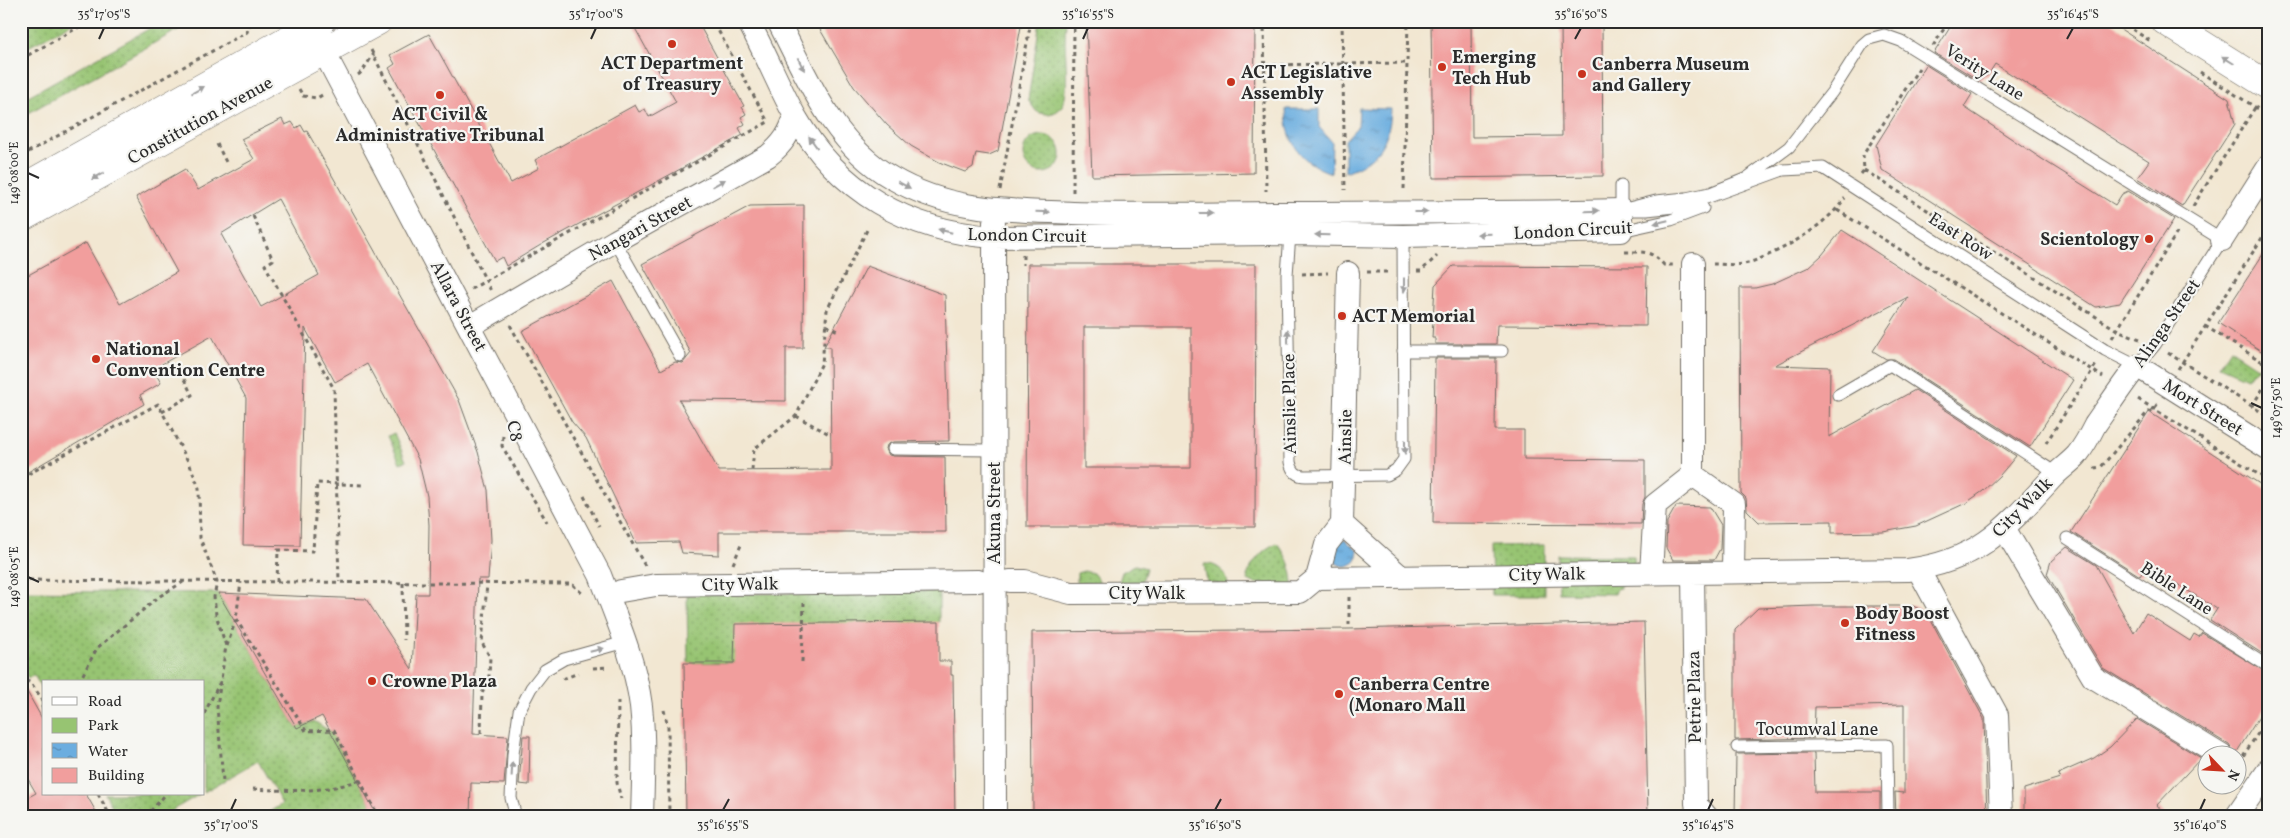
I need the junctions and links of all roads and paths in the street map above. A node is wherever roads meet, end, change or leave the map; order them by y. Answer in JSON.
{"nodes":[{"id":1,"x":90,"y":21,"type":"edge"},
{"id":2,"x":251,"y":21,"type":"edge"},
{"id":3,"x":378,"y":21,"type":"edge"},
{"id":4,"x":713,"y":21,"type":"edge"},
{"id":5,"x":748,"y":21,"type":"edge"},
{"id":6,"x":778,"y":21,"type":"edge"},
{"id":7,"x":1031,"y":21,"type":"edge"},
{"id":8,"x":1074,"y":21,"type":"edge"},
{"id":9,"x":1264,"y":21,"type":"edge"},
{"id":10,"x":1342,"y":21,"type":"edge"},
{"id":11,"x":1408,"y":21,"type":"edge"},
{"id":12,"x":1949,"y":21,"type":"edge"},
{"id":13,"x":2166,"y":21,"type":"edge"},
{"id":14,"x":313,"y":23,"type":"edge"},
{"id":15,"x":324,"y":51,"type":"junction"},
{"id":16,"x":1926,"y":56,"type":"junction"},
{"id":17,"x":21,"y":59,"type":"edge"},
{"id":18,"x":1341,"y":64,"type":"junction"},
{"id":19,"x":1407,"y":64,"type":"junction"},
{"id":20,"x":1265,"y":65,"type":"junction"},
{"id":21,"x":357,"y":75,"type":"dead end"},
{"id":22,"x":303,"y":96,"type":"dead end"},
{"id":23,"x":2262,"y":97,"type":"edge"},
{"id":24,"x":328,"y":103,"type":"dead end"},
{"id":25,"x":795,"y":116,"type":"junction"},
{"id":26,"x":2269,"y":116,"type":"edge"},
{"id":27,"x":218,"y":144,"type":"dead end"},
{"id":28,"x":21,"y":156,"type":"edge"},
{"id":29,"x":226,"y":162,"type":"dead end"},
{"id":30,"x":2269,"y":166,"type":"edge"},
{"id":31,"x":1823,"y":168,"type":"junction"},
{"id":32,"x":1864,"y":170,"type":"junction"},
{"id":33,"x":1621,"y":186,"type":"dead end"},
{"id":34,"x":1853,"y":187,"type":"junction"},
{"id":35,"x":21,"y":189,"type":"edge"},
{"id":36,"x":1404,"y":189,"type":"dead end"},
{"id":37,"x":1345,"y":190,"type":"dead end"},
{"id":38,"x":1266,"y":191,"type":"dead end"},
{"id":39,"x":1073,"y":192,"type":"dead end"},
{"id":40,"x":997,"y":201,"type":"junction"},
{"id":41,"x":1837,"y":210,"type":"junction"},
{"id":42,"x":1318,"y":212,"type":"junction"},
{"id":43,"x":1368,"y":212,"type":"junction"},
{"id":44,"x":254,"y":216,"type":"dead end"},
{"id":45,"x":21,"y":218,"type":"edge"},
{"id":46,"x":1621,"y":221,"type":"junction"},
{"id":47,"x":2269,"y":227,"type":"edge"},
{"id":48,"x":867,"y":230,"type":"dead end"},
{"id":49,"x":1290,"y":234,"type":"junction"},
{"id":50,"x":1403,"y":236,"type":"junction"},
{"id":51,"x":993,"y":237,"type":"junction"},
{"id":52,"x":2222,"y":240,"type":"junction"},
{"id":53,"x":615,"y":241,"type":"junction"},
{"id":54,"x":1023,"y":255,"type":"dead end"},
{"id":55,"x":1693,"y":264,"type":"dead end"},
{"id":56,"x":1746,"y":264,"type":"dead end"},
{"id":57,"x":1023,"y":265,"type":"dead end"},
{"id":58,"x":1348,"y":272,"type":"dead end"},
{"id":59,"x":486,"y":280,"type":"junction"},
{"id":60,"x":470,"y":289,"type":"dead end"},
{"id":61,"x":501,"y":308,"type":"junction"},
{"id":62,"x":826,"y":325,"type":"junction"},
{"id":63,"x":470,"y":326,"type":"junction"},
{"id":64,"x":2205,"y":326,"type":"junction"},
{"id":65,"x":838,"y":331,"type":"dead end"},
{"id":66,"x":2155,"y":345,"type":"junction"},
{"id":67,"x":2104,"y":350,"type":"junction"},
{"id":68,"x":1403,"y":351,"type":"junction"},
{"id":69,"x":1502,"y":351,"type":"dead end"},
{"id":70,"x":680,"y":356,"type":"dead end"},
{"id":71,"x":2182,"y":362,"type":"junction"},
{"id":72,"x":177,"y":364,"type":"dead end"},
{"id":73,"x":2137,"y":366,"type":"junction"},
{"id":74,"x":2269,"y":366,"type":"edge"},
{"id":75,"x":2092,"y":370,"type":"junction"},
{"id":76,"x":2269,"y":379,"type":"edge"},
{"id":77,"x":2168,"y":386,"type":"junction"},
{"id":78,"x":2120,"y":387,"type":"junction"},
{"id":79,"x":1838,"y":395,"type":"dead end"},
{"id":80,"x":2252,"y":406,"type":"junction"},
{"id":81,"x":2154,"y":409,"type":"junction"},
{"id":82,"x":162,"y":412,"type":"junction"},
{"id":83,"x":796,"y":416,"type":"junction"},
{"id":84,"x":2269,"y":417,"type":"edge"},
{"id":85,"x":504,"y":427,"type":"dead end"},
{"id":86,"x":831,"y":435,"type":"dead end"},
{"id":87,"x":2046,"y":444,"type":"dead end"},
{"id":88,"x":2269,"y":448,"type":"edge"},
{"id":89,"x":893,"y":450,"type":"dead end"},
{"id":90,"x":994,"y":450,"type":"junction"},
{"id":91,"x":2092,"y":468,"type":"dead end"},
{"id":92,"x":752,"y":470,"type":"dead end"},
{"id":93,"x":2056,"y":473,"type":"junction"},
{"id":94,"x":1345,"y":475,"type":"junction"},
{"id":95,"x":1693,"y":475,"type":"junction"},
{"id":96,"x":21,"y":478,"type":"edge"},
{"id":97,"x":2269,"y":481,"type":"edge"},
{"id":98,"x":336,"y":483,"type":"junction"},
{"id":99,"x":362,"y":485,"type":"dead end"},
{"id":100,"x":1342,"y":524,"type":"junction"},
{"id":101,"x":550,"y":528,"type":"dead end"},
{"id":102,"x":2004,"y":528,"type":"junction"},
{"id":103,"x":2067,"y":538,"type":"dead end"},
{"id":104,"x":741,"y":546,"type":"dead end"},
{"id":105,"x":734,"y":560,"type":"dead end"},
{"id":106,"x":1918,"y":569,"type":"junction"},
{"id":107,"x":1733,"y":572,"type":"junction"},
{"id":108,"x":1651,"y":573,"type":"junction"},
{"id":109,"x":1693,"y":573,"type":"junction"},
{"id":110,"x":1400,"y":576,"type":"junction"},
{"id":111,"x":1349,"y":577,"type":"junction"},
{"id":112,"x":1317,"y":578,"type":"junction"},
{"id":113,"x":21,"y":580,"type":"edge"},
{"id":114,"x":184,"y":581,"type":"junction"},
{"id":115,"x":978,"y":581,"type":"dead end"},
{"id":116,"x":1010,"y":581,"type":"dead end"},
{"id":117,"x":217,"y":582,"type":"junction"},
{"id":118,"x":241,"y":582,"type":"junction"},
{"id":119,"x":277,"y":582,"type":"junction"},
{"id":120,"x":339,"y":582,"type":"junction"},
{"id":121,"x":403,"y":583,"type":"junction"},
{"id":122,"x":487,"y":584,"type":"junction"},
{"id":123,"x":805,"y":584,"type":"junction"},
{"id":124,"x":656,"y":585,"type":"junction"},
{"id":125,"x":605,"y":594,"type":"junction"},
{"id":126,"x":236,"y":619,"type":"junction"},
{"id":127,"x":1349,"y":629,"type":"dead end"},
{"id":128,"x":404,"y":640,"type":"dead end"},
{"id":129,"x":625,"y":642,"type":"junction"},
{"id":130,"x":226,"y":646,"type":"junction"},
{"id":131,"x":802,"y":662,"type":"dead end"},
{"id":132,"x":2269,"y":667,"type":"edge"},
{"id":133,"x":608,"y":668,"type":"dead end"},
{"id":134,"x":21,"y":674,"type":"edge"},
{"id":135,"x":223,"y":675,"type":"junction"},
{"id":136,"x":80,"y":680,"type":"edge"},
{"id":137,"x":557,"y":683,"type":"dead end"},
{"id":138,"x":42,"y":699,"type":"edge"},
{"id":139,"x":619,"y":699,"type":"dead end"},
{"id":140,"x":205,"y":712,"type":"edge"},
{"id":141,"x":2269,"y":717,"type":"edge"},
{"id":142,"x":481,"y":733,"type":"dead end"},
{"id":143,"x":2214,"y":746,"type":"edge"},
{"id":144,"x":2241,"y":746,"type":"edge"},
{"id":145,"x":1737,"y":747,"type":"dead end"},
{"id":146,"x":2269,"y":769,"type":"edge"},
{"id":147,"x":360,"y":780,"type":"junction"},
{"id":148,"x":224,"y":781,"type":"dead end"},
{"id":149,"x":254,"y":789,"type":"dead end"},
{"id":150,"x":99,"y":796,"type":"edge"},
{"id":151,"x":164,"y":796,"type":"edge"},
{"id":152,"x":622,"y":806,"type":"dead end"},
{"id":153,"x":111,"y":817,"type":"edge"},
{"id":154,"x":144,"y":817,"type":"edge"},
{"id":155,"x":379,"y":817,"type":"edge"},
{"id":156,"x":516,"y":817,"type":"edge"},
{"id":157,"x":642,"y":817,"type":"edge"},
{"id":158,"x":995,"y":817,"type":"edge"},
{"id":159,"x":1707,"y":817,"type":"edge"},
{"id":160,"x":1888,"y":817,"type":"edge"},
{"id":161,"x":2001,"y":817,"type":"edge"},
{"id":162,"x":2236,"y":817,"type":"edge"}],
"edges":[{"from":1,"to":17,"type":"path"},
{"from":2,"to":28,"type":"path"},
{"from":3,"to":15,"type":"main road","name":"Constitution Avenue"},
{"from":4,"to":59,"type":"path"},
{"from":5,"to":25,"type":"street","name":"London Circuit"},
{"from":6,"to":40,"type":"street","name":"London Circuit","one_way":true},
{"from":7,"to":40,"type":"path"},
{"from":8,"to":39,"type":"path"},
{"from":9,"to":20,"type":"path"},
{"from":10,"to":18,"type":"path"},
{"from":11,"to":19,"type":"path"},
{"from":12,"to":16,"type":"path"},
{"from":23,"to":13,"type":"main road","one_way":true},
{"from":14,"to":15,"type":"street","name":"Allara Street"},
{"from":35,"to":14,"type":"main road","name":"Constitution Avenue","one_way":true},
{"from":15,"to":45,"type":"main road","name":"Constitution Avenue","one_way":true},
{"from":15,"to":63,"type":"street","name":"Allara Street"},
{"from":16,"to":32,"type":"path"},
{"from":16,"to":46,"type":"lane","name":"Verity Lane"},
{"from":16,"to":52,"type":"lane","name":"Verity Lane"},
{"from":18,"to":19,"type":"path"},
{"from":18,"to":20,"type":"path"},
{"from":18,"to":37,"type":"path"},
{"from":19,"to":36,"type":"path"},
{"from":20,"to":38,"type":"path"},
{"from":21,"to":59,"type":"path"},
{"from":22,"to":24,"type":"path"},
{"from":23,"to":26,"type":"path"},
{"from":51,"to":25,"type":"street","name":"London Circuit","one_way":true},
{"from":53,"to":25,"type":"street","name":"Nangari Street","one_way":true},
{"from":27,"to":29,"type":"path"},
{"from":30,"to":52,"type":"street","name":"Alinga Street"},
{"from":31,"to":34,"type":"lane","name":"East Row"},
{"from":31,"to":46,"type":"lane","name":"London Circuit"},
{"from":31,"to":46,"type":"lane","name":"London Circuit","one_way":true},
{"from":32,"to":34,"type":"path"},
{"from":32,"to":66,"type":"path"},
{"from":33,"to":46,"type":"lane"},
{"from":34,"to":41,"type":"path"},
{"from":34,"to":67,"type":"lane","name":"East Row"},
{"from":40,"to":42,"type":"street","name":"London Circuit","one_way":true},
{"from":40,"to":51,"type":"street","name":"Akuna Street"},
{"from":41,"to":56,"type":"path"},
{"from":41,"to":75,"type":"path"},
{"from":42,"to":43,"type":"street","name":"London Circuit"},
{"from":42,"to":49,"type":"street"},
{"from":43,"to":46,"type":"street","name":"London Circuit","one_way":true},
{"from":43,"to":50,"type":"street"},
{"from":44,"to":98,"type":"path"},
{"from":46,"to":50,"type":"street","name":"London Circuit","one_way":true},
{"from":47,"to":64,"type":"path"},
{"from":48,"to":62,"type":"path"},
{"from":50,"to":49,"type":"street","name":"London Circuit","one_way":true},
{"from":49,"to":51,"type":"street","name":"London Circuit"},
{"from":94,"to":49,"type":"lane","name":"Ainslie Place","one_way":true},
{"from":50,"to":68,"type":"lane","name":"Ainslie Place","one_way":true},
{"from":51,"to":90,"type":"street","name":"Akuna Street"},
{"from":52,"to":66,"type":"lane","name":"Alinga Street"},
{"from":53,"to":61,"type":"street","name":"Nangari Street"},
{"from":53,"to":70,"type":"lane"},
{"from":54,"to":57,"type":"path"},
{"from":55,"to":95,"type":"street"},
{"from":58,"to":94,"type":"street","name":"Ainslie"},
{"from":59,"to":60,"type":"path"},
{"from":59,"to":61,"type":"path"},
{"from":61,"to":63,"type":"street","name":"Nangari Street"},
{"from":61,"to":124,"type":"path"},
{"from":62,"to":65,"type":"path"},
{"from":62,"to":83,"type":"path"},
{"from":63,"to":125,"type":"street","name":"Allara Street"},
{"from":64,"to":71,"type":"path"},
{"from":64,"to":74,"type":"path"},
{"from":66,"to":71,"type":"path"},
{"from":66,"to":73,"type":"lane","name":"Alinga Street"},
{"from":67,"to":73,"type":"lane","name":"East Row"},
{"from":67,"to":75,"type":"path"},
{"from":68,"to":69,"type":"lane"},
{"from":68,"to":94,"type":"lane","name":"Ainslie Place","one_way":true},
{"from":71,"to":77,"type":"path"},
{"from":71,"to":80,"type":"path"},
{"from":72,"to":82,"type":"path"},
{"from":73,"to":77,"type":"street","name":"Mort Street"},
{"from":73,"to":78,"type":"street","name":"Alinga Street"},
{"from":75,"to":78,"type":"path"},
{"from":75,"to":87,"type":"path"},
{"from":76,"to":80,"type":"path"},
{"from":77,"to":81,"type":"path"},
{"from":77,"to":88,"type":"street","name":"Mort Street"},
{"from":78,"to":81,"type":"path"},
{"from":78,"to":93,"type":"street","name":"Alinga Street"},
{"from":79,"to":93,"type":"lane"},
{"from":80,"to":84,"type":"path"},
{"from":81,"to":91,"type":"path"},
{"from":81,"to":97,"type":"path"},
{"from":82,"to":96,"type":"path"},
{"from":82,"to":117,"type":"path"},
{"from":83,"to":86,"type":"path"},
{"from":83,"to":92,"type":"path"},
{"from":85,"to":101,"type":"path","name":"C8"},
{"from":89,"to":90,"type":"lane"},
{"from":90,"to":158,"type":"street","name":"Akuna Street"},
{"from":93,"to":102,"type":"street","name":"City Walk"},
{"from":94,"to":100,"type":"street","name":"Ainslie"},
{"from":95,"to":107,"type":"street"},
{"from":95,"to":108,"type":"street"},
{"from":98,"to":99,"type":"path"},
{"from":98,"to":119,"type":"path"},
{"from":98,"to":120,"type":"path"},
{"from":100,"to":110,"type":"street"},
{"from":100,"to":112,"type":"street"},
{"from":102,"to":106,"type":"street","name":"City Walk"},
{"from":102,"to":143,"type":"street"},
{"from":103,"to":132,"type":"lane","name":"Bible Lane"},
{"from":104,"to":105,"type":"path"},
{"from":106,"to":107,"type":"street","name":"City Walk"},
{"from":106,"to":161,"type":"street"},
{"from":107,"to":109,"type":"street","name":"City Walk"},
{"from":108,"to":109,"type":"street","name":"City Walk"},
{"from":108,"to":110,"type":"street","name":"City Walk"},
{"from":109,"to":159,"type":"street","name":"Petrie Plaza"},
{"from":110,"to":111,"type":"street","name":"City Walk"},
{"from":111,"to":112,"type":"street","name":"City Walk"},
{"from":111,"to":127,"type":"path"},
{"from":112,"to":116,"type":"street","name":"City Walk"},
{"from":113,"to":114,"type":"path"},
{"from":114,"to":117,"type":"path"},
{"from":114,"to":136,"type":"path"},
{"from":115,"to":123,"type":"street","name":"City Walk"},
{"from":117,"to":118,"type":"path"},
{"from":117,"to":130,"type":"path"},
{"from":118,"to":119,"type":"path"},
{"from":118,"to":126,"type":"path"},
{"from":119,"to":120,"type":"path"},
{"from":120,"to":121,"type":"path"},
{"from":121,"to":122,"type":"path"},
{"from":121,"to":128,"type":"path"},
{"from":122,"to":125,"type":"path"},
{"from":122,"to":142,"type":"path"},
{"from":123,"to":124,"type":"street","name":"City Walk"},
{"from":123,"to":131,"type":"path"},
{"from":124,"to":125,"type":"street","name":"City Walk"},
{"from":125,"to":129,"type":"street","name":"Allara Street"},
{"from":126,"to":130,"type":"path"},
{"from":126,"to":147,"type":"path"},
{"from":156,"to":129,"type":"lane","one_way":true},
{"from":129,"to":157,"type":"street","name":"Allara Street"},
{"from":130,"to":135,"type":"path"},
{"from":133,"to":137,"type":"path"},
{"from":134,"to":138,"type":"path"},
{"from":135,"to":140,"type":"path"},
{"from":135,"to":148,"type":"path"},
{"from":139,"to":152,"type":"path"},
{"from":141,"to":144,"type":"path"},
{"from":145,"to":160,"type":"lane","name":"Tocumwal Lane"},
{"from":146,"to":162,"type":"street"},
{"from":147,"to":149,"type":"path"},
{"from":147,"to":155,"type":"path"},
{"from":150,"to":153,"type":"path"},
{"from":151,"to":154,"type":"path"}]}
